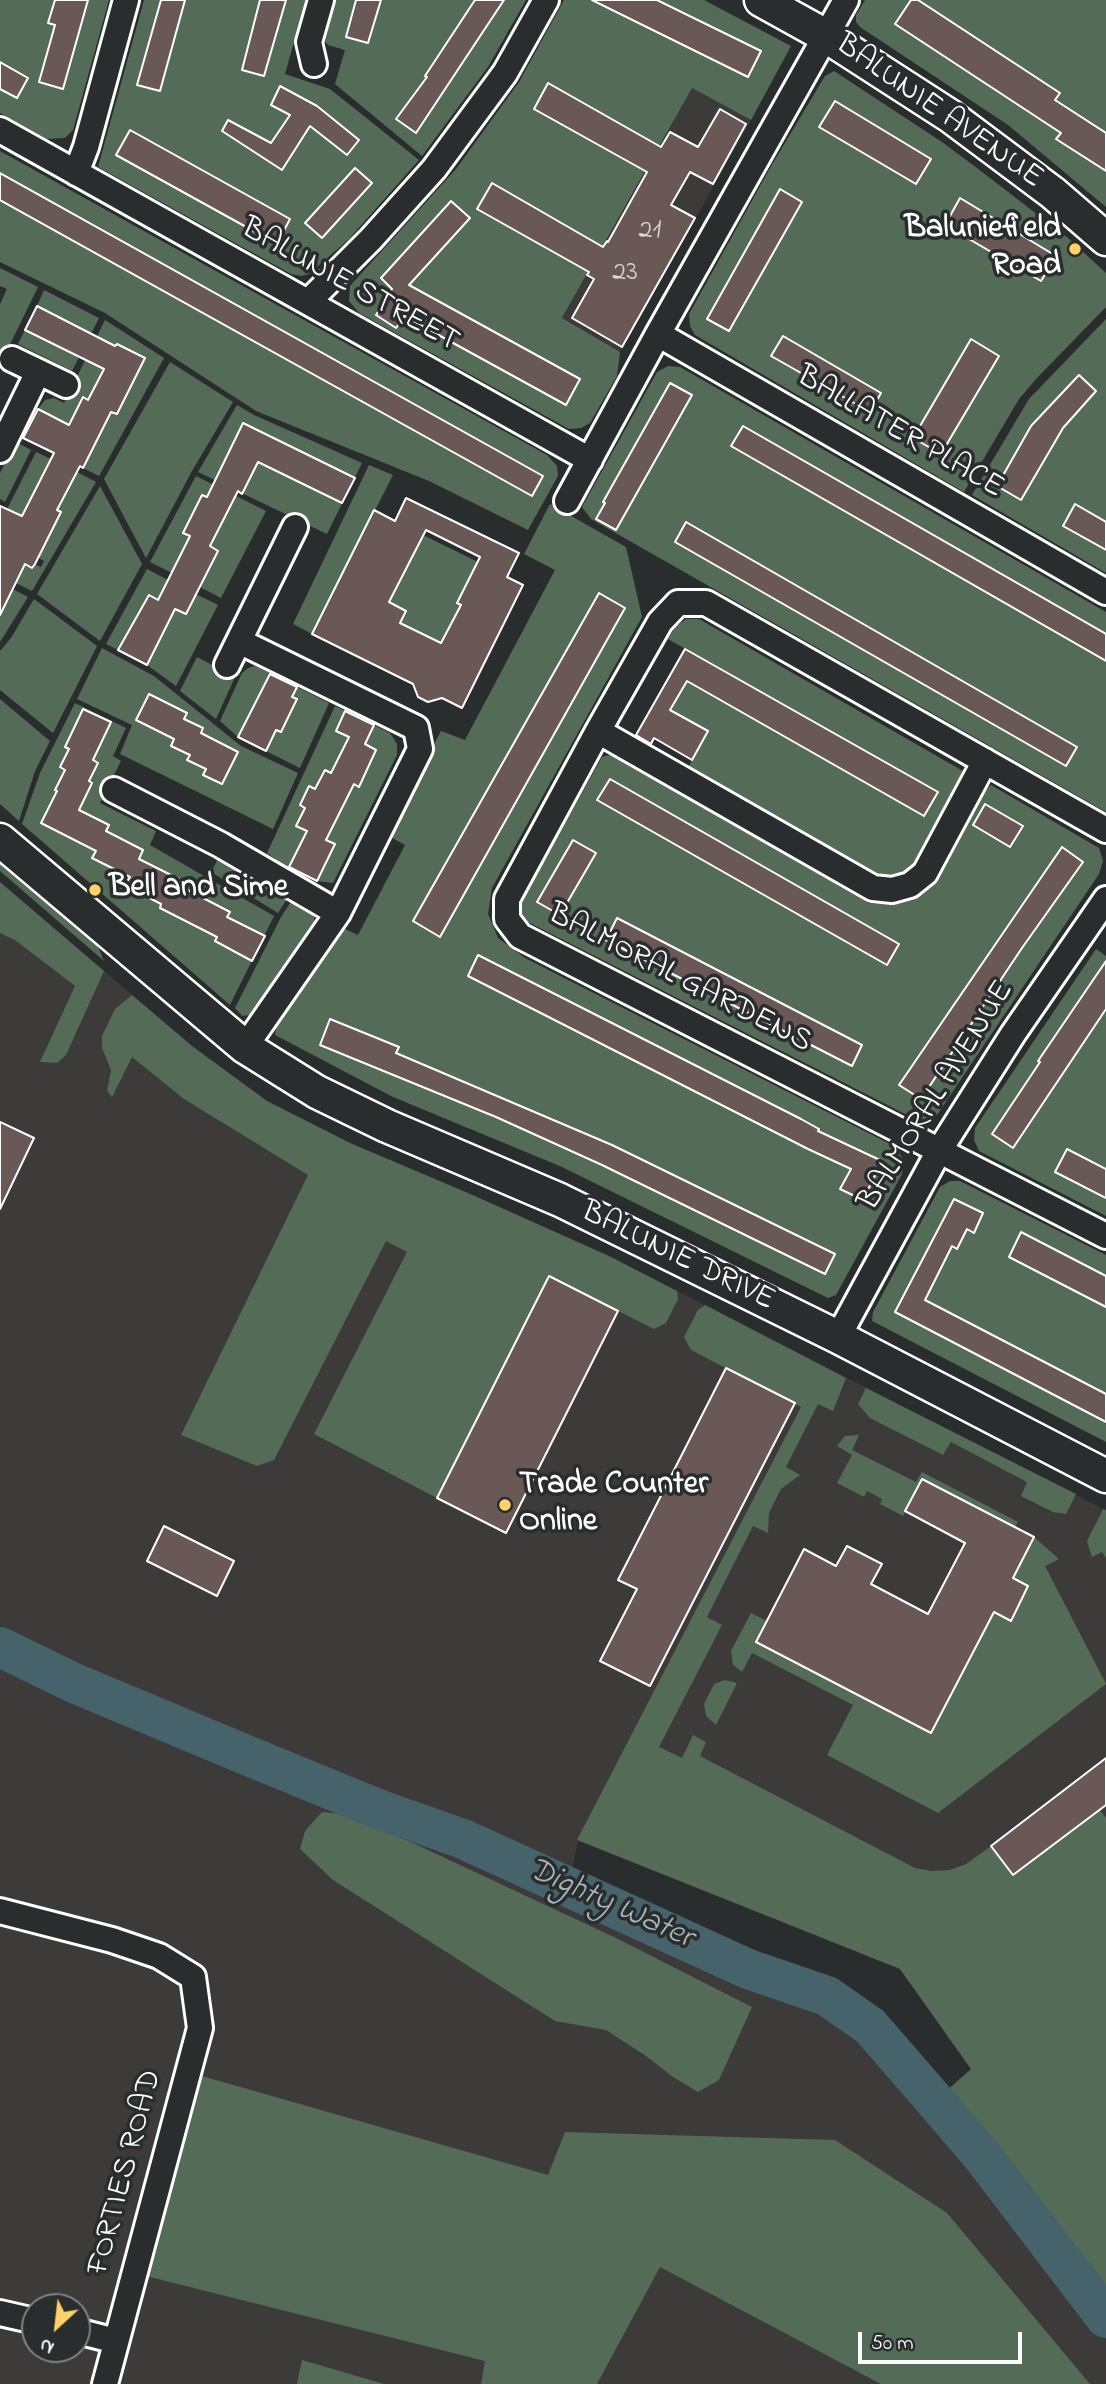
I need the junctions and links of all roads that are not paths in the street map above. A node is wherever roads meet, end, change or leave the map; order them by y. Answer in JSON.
{"nodes":[{"id":1,"x":126,"y":0,"type":"edge"},
{"id":2,"x":321,"y":0,"type":"edge"},
{"id":3,"x":546,"y":0,"type":"edge"},
{"id":4,"x":761,"y":0,"type":"edge"},
{"id":5,"x":846,"y":0,"type":"edge"},
{"id":6,"x":826,"y":36,"type":"junction"},
{"id":7,"x":314,"y":64,"type":"dead end"},
{"id":8,"x":0,"y":130,"type":"edge"},
{"id":9,"x":76,"y":173,"type":"junction"},
{"id":10,"x":1106,"y":239,"type":"edge"},
{"id":11,"x":308,"y":302,"type":"junction"},
{"id":12,"x":658,"y":334,"type":"junction"},
{"id":13,"x":12,"y":359,"type":"dead end"},
{"id":14,"x":38,"y":372,"type":"junction"},
{"id":15,"x":66,"y":385,"type":"dead end"},
{"id":16,"x":0,"y":450,"type":"edge"},
{"id":17,"x":590,"y":460,"type":"junction"},
{"id":18,"x":567,"y":501,"type":"dead end"},
{"id":19,"x":295,"y":527,"type":"dead end"},
{"id":20,"x":1106,"y":592,"type":"edge"},
{"id":21,"x":239,"y":641,"type":"junction"},
{"id":22,"x":227,"y":665,"type":"dead end"},
{"id":23,"x":598,"y":731,"type":"junction"},
{"id":24,"x":985,"y":761,"type":"junction"},
{"id":25,"x":114,"y":790,"type":"dead end"},
{"id":26,"x":1106,"y":830,"type":"edge"},
{"id":27,"x":0,"y":840,"type":"edge"},
{"id":28,"x":1106,"y":899,"type":"edge"},
{"id":29,"x":338,"y":913,"type":"junction"},
{"id":30,"x":245,"y":1047,"type":"junction"},
{"id":31,"x":939,"y":1151,"type":"junction"},
{"id":32,"x":1106,"y":1236,"type":"edge"},
{"id":33,"x":838,"y":1337,"type":"junction"},
{"id":34,"x":1106,"y":1476,"type":"edge"},
{"id":35,"x":0,"y":1912,"type":"edge"},
{"id":36,"x":0,"y":2312,"type":"edge"},
{"id":37,"x":21,"y":2317,"type":"edge"},
{"id":38,"x":91,"y":2335,"type":"edge"},
{"id":39,"x":116,"y":2341,"type":"junction"},
{"id":40,"x":105,"y":2384,"type":"edge"}],
"edges":[{"from":1,"to":9,"type":"street"},
{"from":2,"to":7,"type":"street"},
{"from":3,"to":11,"type":"street"},
{"from":4,"to":6,"type":"street","name":"BALUNIE AVENUE"},
{"from":5,"to":6,"type":"street"},
{"from":6,"to":10,"type":"street","name":"BALUNIE AVENUE"},
{"from":6,"to":12,"type":"street"},
{"from":8,"to":9,"type":"street","name":"BALUNIE STREET"},
{"from":9,"to":11,"type":"street","name":"BALUNIE STREET"},
{"from":11,"to":17,"type":"street","name":"BALUNIE STREET"},
{"from":12,"to":17,"type":"street"},
{"from":12,"to":20,"type":"street","name":"BALLATER PLACE"},
{"from":13,"to":14,"type":"street"},
{"from":14,"to":15,"type":"street"},
{"from":14,"to":16,"type":"street"},
{"from":17,"to":18,"type":"street"},
{"from":19,"to":21,"type":"street"},
{"from":21,"to":22,"type":"street"},
{"from":21,"to":29,"type":"street"},
{"from":23,"to":24,"type":"street","name":"BALMORAL GARDENS"},
{"from":23,"to":24,"type":"street"},
{"from":23,"to":31,"type":"street","name":"BALMORAL GARDENS"},
{"from":24,"to":26,"type":"street","name":"BALMORAL GARDENS"},
{"from":25,"to":29,"type":"street"},
{"from":27,"to":30,"type":"street","name":"BALUNIE DRIVE"},
{"from":28,"to":31,"type":"street","name":"BALMORAL AVENUE"},
{"from":29,"to":30,"type":"street"},
{"from":30,"to":33,"type":"street","name":"BALUNIE DRIVE"},
{"from":31,"to":32,"type":"street","name":"BALMORAL GARDENS"},
{"from":31,"to":33,"type":"street","name":"BALMORAL AVENUE"},
{"from":33,"to":34,"type":"street","name":"BALUNIE DRIVE"},
{"from":35,"to":39,"type":"street","name":"FORTIES ROAD"},
{"from":36,"to":37,"type":"street"},
{"from":38,"to":39,"type":"street"},
{"from":39,"to":40,"type":"street","name":"FORTIES ROAD"}]}
